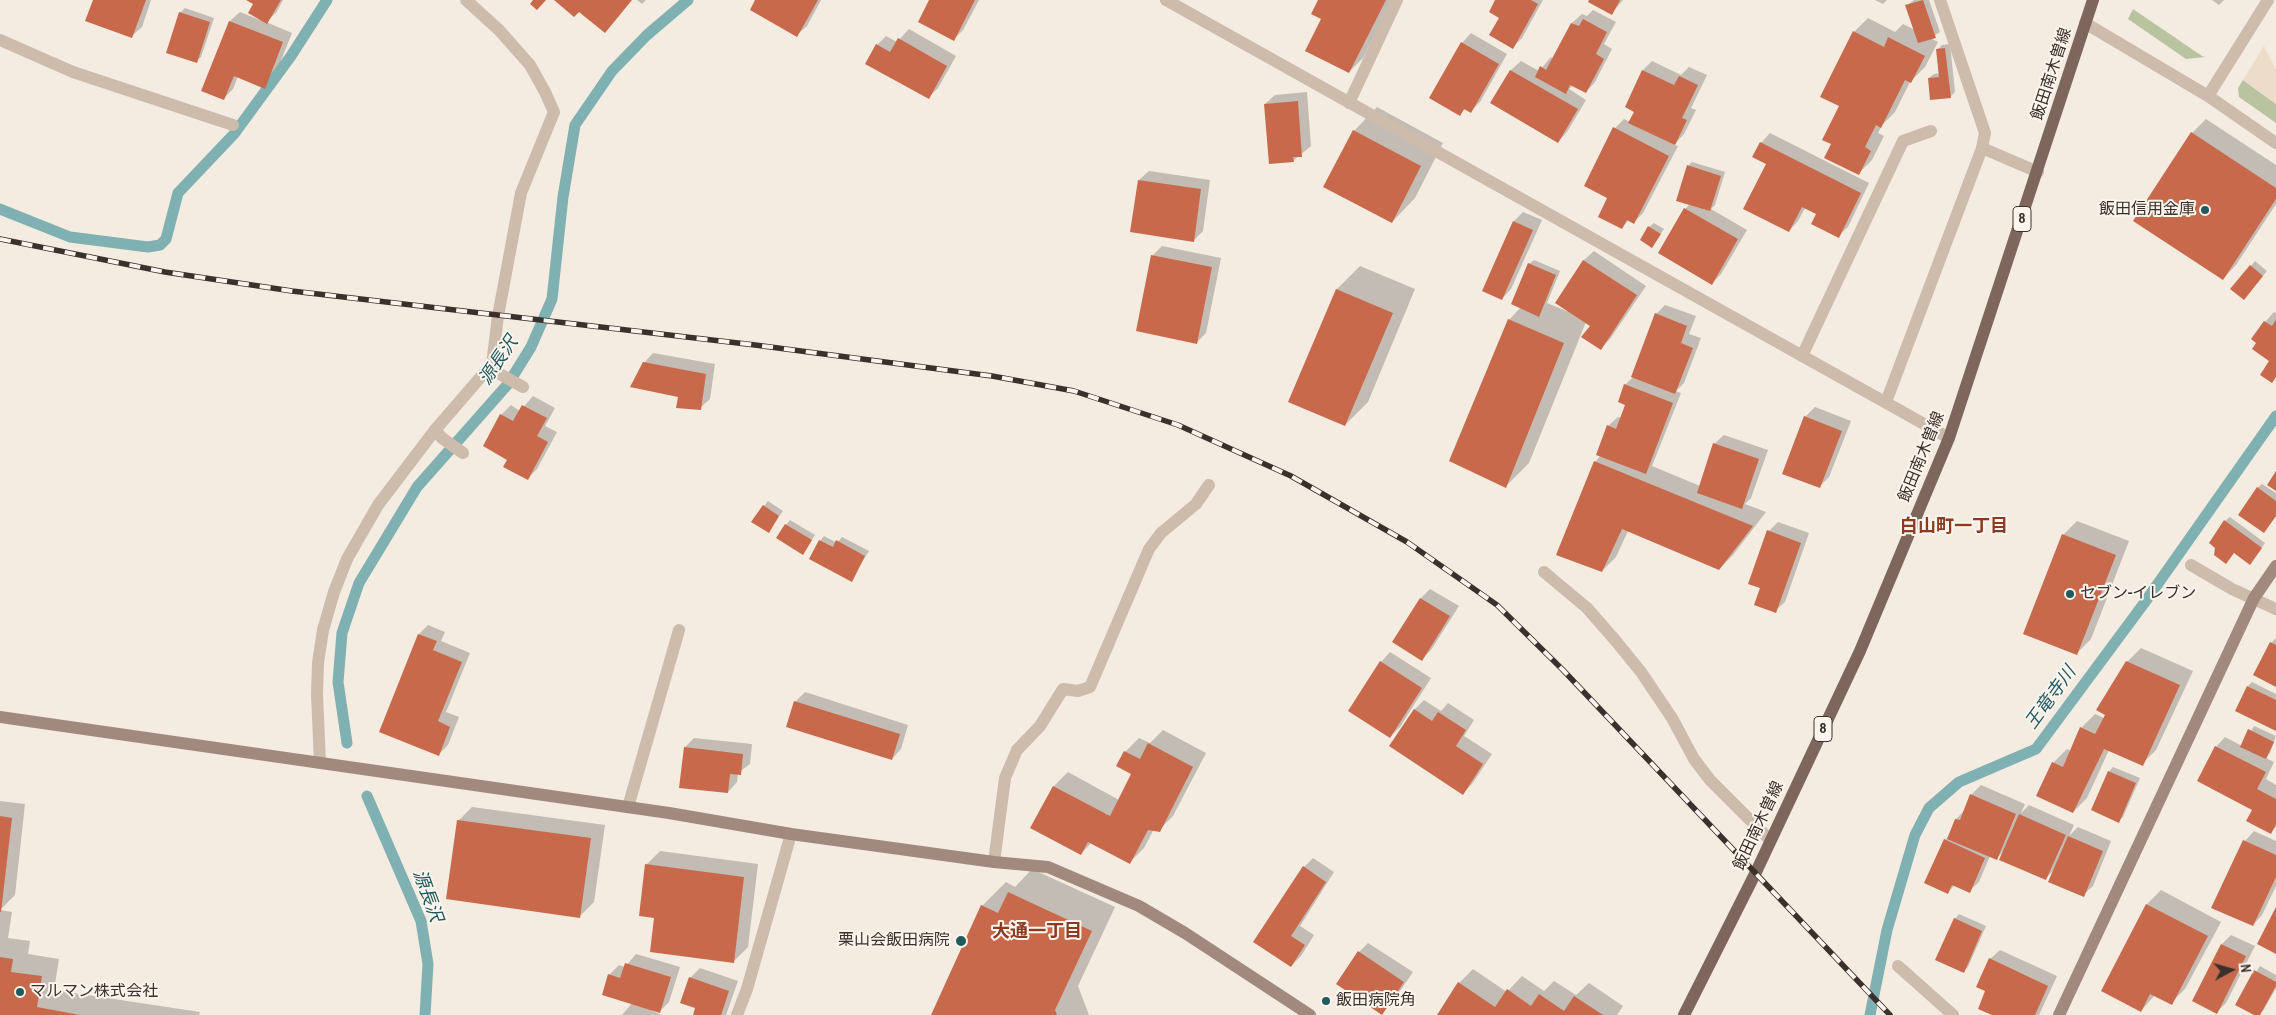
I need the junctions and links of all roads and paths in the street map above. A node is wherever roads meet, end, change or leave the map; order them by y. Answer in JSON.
{"nodes":[{"id":1,"x":466,"y":0,"type":"edge"},
{"id":2,"x":1166,"y":0,"type":"edge"},
{"id":3,"x":1397,"y":0,"type":"edge"},
{"id":4,"x":1940,"y":0,"type":"edge"},
{"id":5,"x":2093,"y":0,"type":"edge"},
{"id":6,"x":2268,"y":0,"type":"edge"},
{"id":7,"x":2085,"y":23,"type":"junction"},
{"id":8,"x":0,"y":40,"type":"edge"},
{"id":9,"x":2208,"y":96,"type":"junction"},
{"id":10,"x":1349,"y":103,"type":"junction"},
{"id":11,"x":233,"y":125,"type":"dead end"},
{"id":12,"x":1931,"y":131,"type":"dead end"},
{"id":13,"x":2276,"y":143,"type":"edge"},
{"id":14,"x":1982,"y":148,"type":"junction"},
{"id":15,"x":2038,"y":172,"type":"junction"},
{"id":16,"x":1802,"y":356,"type":"junction"},
{"id":17,"x":493,"y":368,"type":"junction"},
{"id":18,"x":523,"y":387,"type":"dead end"},
{"id":19,"x":1886,"y":402,"type":"junction"},
{"id":20,"x":438,"y":434,"type":"junction"},
{"id":21,"x":1949,"y":438,"type":"junction"},
{"id":22,"x":463,"y":453,"type":"dead end"},
{"id":23,"x":1210,"y":486,"type":"dead end"},
{"id":24,"x":2191,"y":565,"type":"dead end"},
{"id":25,"x":2276,"y":566,"type":"edge"},
{"id":26,"x":1544,"y":572,"type":"dead end"},
{"id":27,"x":2254,"y":598,"type":"junction"},
{"id":28,"x":2276,"y":609,"type":"edge"},
{"id":29,"x":679,"y":630,"type":"dead end"},
{"id":30,"x":0,"y":717,"type":"edge"},
{"id":31,"x":320,"y":764,"type":"junction"},
{"id":32,"x":628,"y":807,"type":"junction"},
{"id":33,"x":791,"y":834,"type":"junction"},
{"id":34,"x":1770,"y":840,"type":"junction"},
{"id":35,"x":994,"y":862,"type":"junction"},
{"id":36,"x":1898,"y":966,"type":"dead end"},
{"id":37,"x":736,"y":1015,"type":"edge"},
{"id":38,"x":1310,"y":1015,"type":"edge"},
{"id":39,"x":1684,"y":1015,"type":"edge"},
{"id":40,"x":1953,"y":1015,"type":"edge"},
{"id":41,"x":2059,"y":1015,"type":"edge"}],
"edges":[{"from":1,"to":17,"type":"street"},
{"from":2,"to":10,"type":"street"},
{"from":3,"to":10,"type":"street"},
{"from":4,"to":14,"type":"street"},
{"from":5,"to":7,"type":"main road","name":"飯田南木曽線","number":"8"},
{"from":6,"to":9,"type":"street"},
{"from":7,"to":9,"type":"street"},
{"from":7,"to":15,"type":"main road","name":"飯田南木曽線","number":"8"},
{"from":8,"to":11,"type":"street"},
{"from":9,"to":13,"type":"street"},
{"from":10,"to":16,"type":"street"},
{"from":12,"to":16,"type":"street"},
{"from":14,"to":15,"type":"street"},
{"from":14,"to":19,"type":"street"},
{"from":15,"to":21,"type":"main road","name":"飯田南木曽線","number":"8"},
{"from":16,"to":19,"type":"street"},
{"from":17,"to":18,"type":"street"},
{"from":17,"to":20,"type":"street"},
{"from":19,"to":21,"type":"street"},
{"from":20,"to":22,"type":"street"},
{"from":20,"to":31,"type":"street"},
{"from":21,"to":34,"type":"main road","name":"飯田南木曽線","number":"8"},
{"from":23,"to":35,"type":"street"},
{"from":24,"to":27,"type":"street"},
{"from":25,"to":27,"type":"street"},
{"from":26,"to":34,"type":"street"},
{"from":27,"to":28,"type":"street"},
{"from":27,"to":41,"type":"street"},
{"from":29,"to":32,"type":"street"},
{"from":30,"to":31,"type":"street"},
{"from":31,"to":32,"type":"street"},
{"from":32,"to":33,"type":"street"},
{"from":33,"to":35,"type":"street"},
{"from":33,"to":37,"type":"street"},
{"from":34,"to":39,"type":"main road","name":"飯田南木曽線","number":"8"},
{"from":35,"to":38,"type":"street"},
{"from":36,"to":40,"type":"street"}]}
